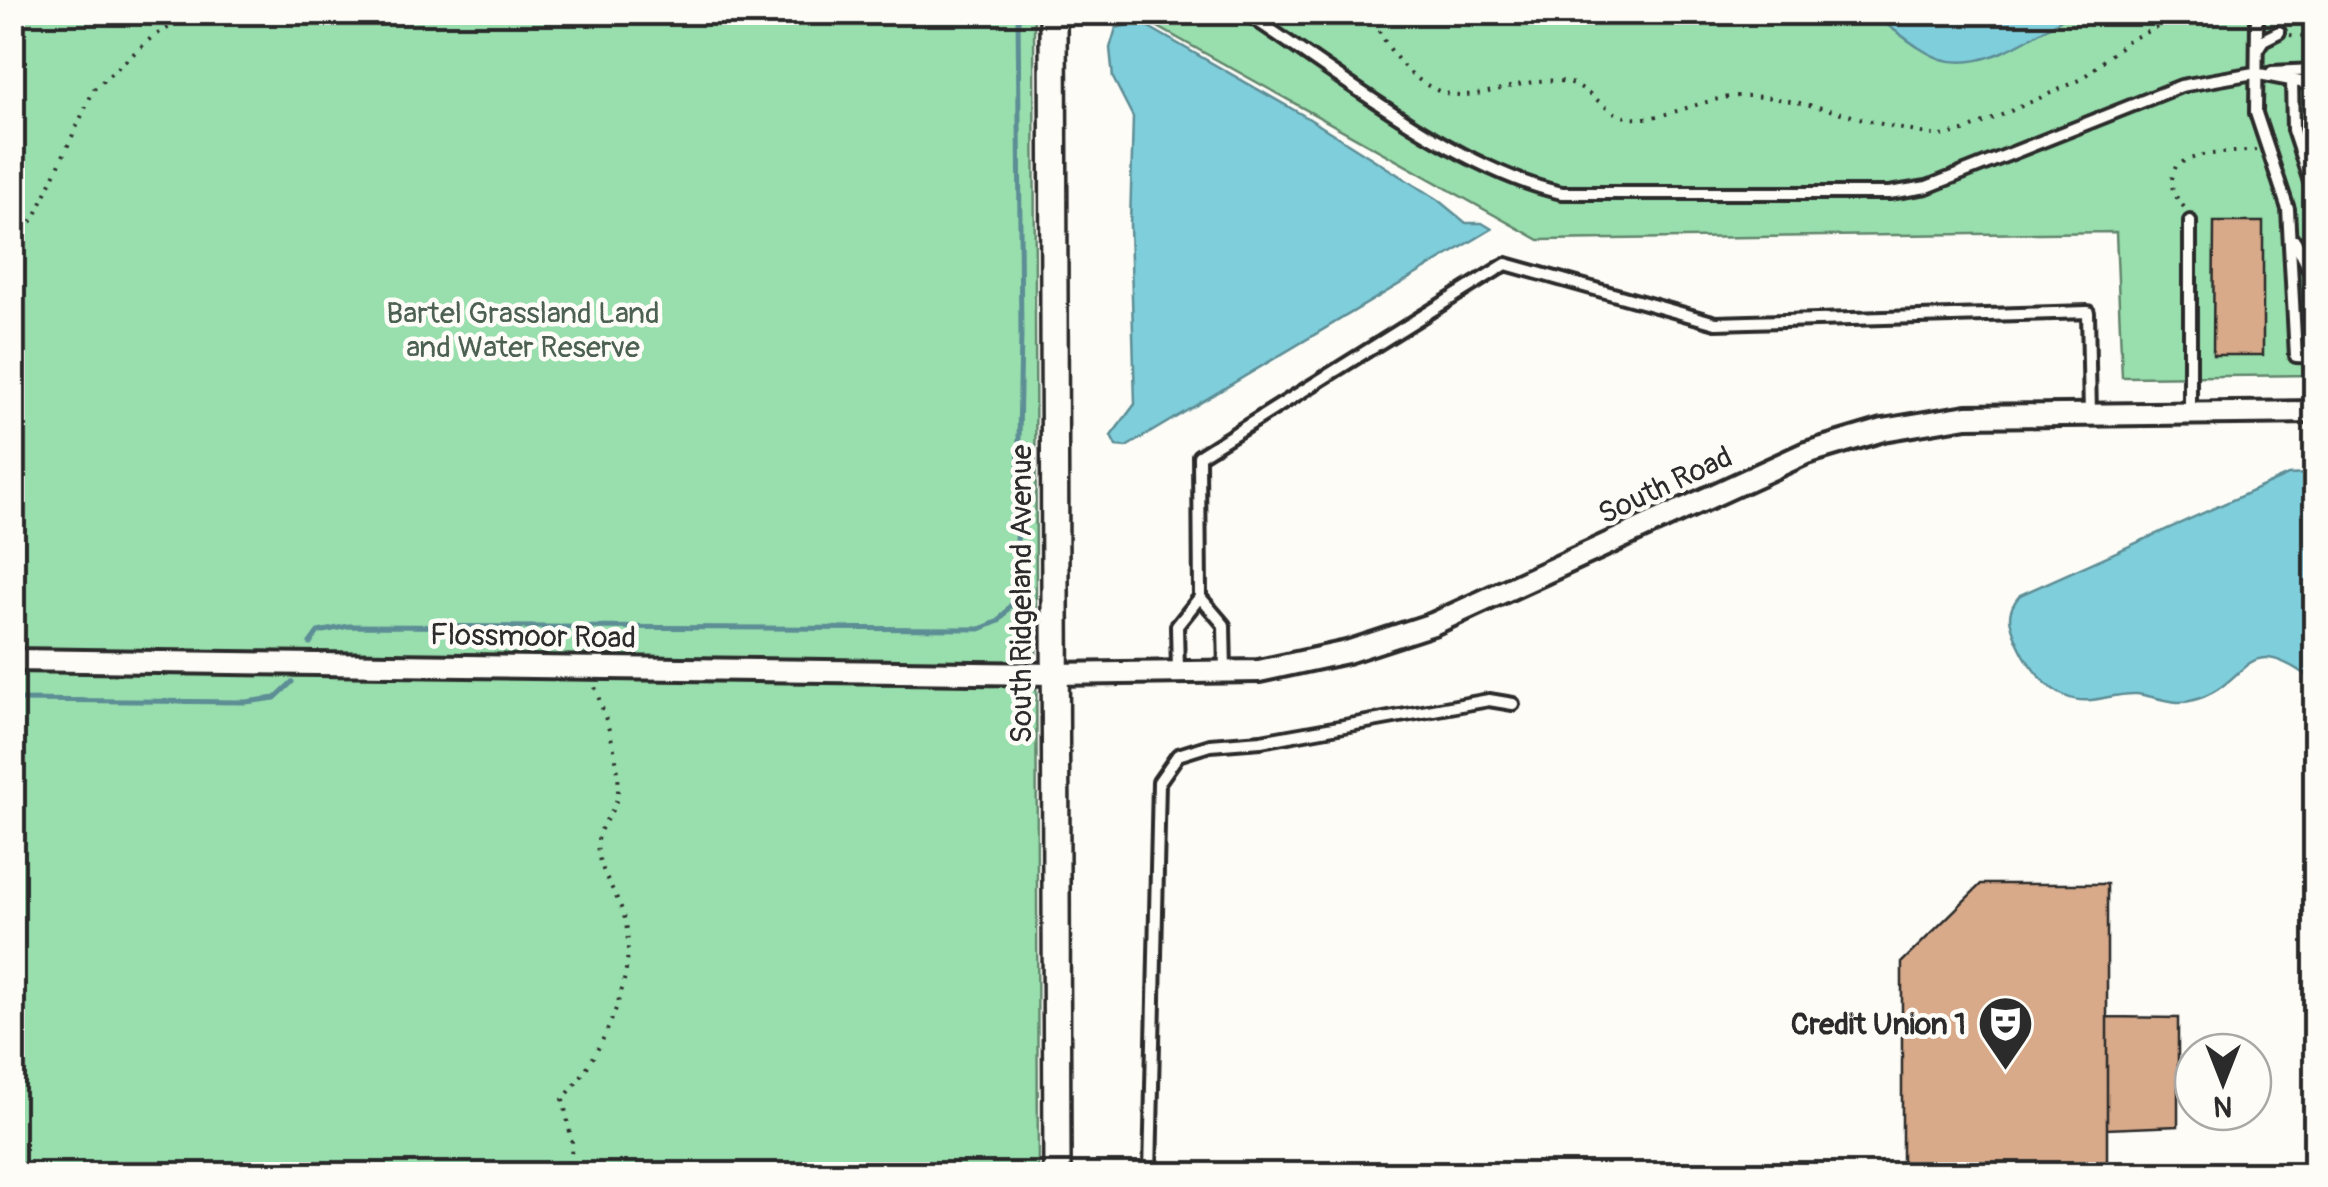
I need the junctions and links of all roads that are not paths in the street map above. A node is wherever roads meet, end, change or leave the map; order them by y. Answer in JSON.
{"nodes":[{"id":1,"x":1053,"y":12,"type":"edge"},
{"id":2,"x":1244,"y":12,"type":"edge"},
{"id":3,"x":2256,"y":21,"type":"dead end"},
{"id":4,"x":2279,"y":32,"type":"dead end"},
{"id":5,"x":2255,"y":53,"type":"junction"},
{"id":6,"x":2316,"y":70,"type":"edge"},
{"id":7,"x":2254,"y":73,"type":"junction"},
{"id":8,"x":2292,"y":80,"type":"junction"},
{"id":9,"x":2316,"y":85,"type":"edge"},
{"id":10,"x":2316,"y":200,"type":"edge"},
{"id":11,"x":2190,"y":222,"type":"road end"},
{"id":12,"x":2291,"y":230,"type":"junction"},
{"id":13,"x":2316,"y":283,"type":"edge"},
{"id":14,"x":2316,"y":356,"type":"edge"},
{"id":15,"x":2316,"y":412,"type":"edge"},
{"id":16,"x":2190,"y":414,"type":"junction"},
{"id":17,"x":2090,"y":415,"type":"junction"},
{"id":18,"x":1200,"y":597,"type":"junction"},
{"id":19,"x":12,"y":660,"type":"edge"},
{"id":20,"x":1178,"y":672,"type":"junction"},
{"id":21,"x":1225,"y":672,"type":"junction"},
{"id":22,"x":1053,"y":674,"type":"junction"},
{"id":23,"x":1513,"y":704,"type":"dead end"},
{"id":24,"x":1057,"y":1174,"type":"edge"},
{"id":25,"x":1150,"y":1174,"type":"edge"}],
"edges":[{"from":1,"to":22,"type":"street","name":"South Ridgeland Avenue"},
{"from":2,"to":7,"type":"lane"},
{"from":3,"to":5,"type":"lane"},
{"from":4,"to":5,"type":"lane"},
{"from":5,"to":7,"type":"lane"},
{"from":6,"to":7,"type":"lane"},
{"from":7,"to":8,"type":"lane"},
{"from":7,"to":12,"type":"lane"},
{"from":8,"to":9,"type":"lane"},
{"from":8,"to":10,"type":"lane"},
{"from":11,"to":16,"type":"lane"},
{"from":12,"to":13,"type":"lane"},
{"from":12,"to":14,"type":"lane"},
{"from":15,"to":16,"type":"street","name":"South Road"},
{"from":16,"to":17,"type":"street","name":"South Road"},
{"from":17,"to":18,"type":"lane"},
{"from":17,"to":21,"type":"street","name":"South Road"},
{"from":18,"to":20,"type":"lane"},
{"from":18,"to":21,"type":"lane"},
{"from":19,"to":22,"type":"street","name":"Flossmoor Road"},
{"from":20,"to":21,"type":"street","name":"South Road"},
{"from":20,"to":22,"type":"street","name":"South Road"},
{"from":22,"to":24,"type":"street","name":"South Ridgeland Avenue"},
{"from":23,"to":25,"type":"lane"}]}
